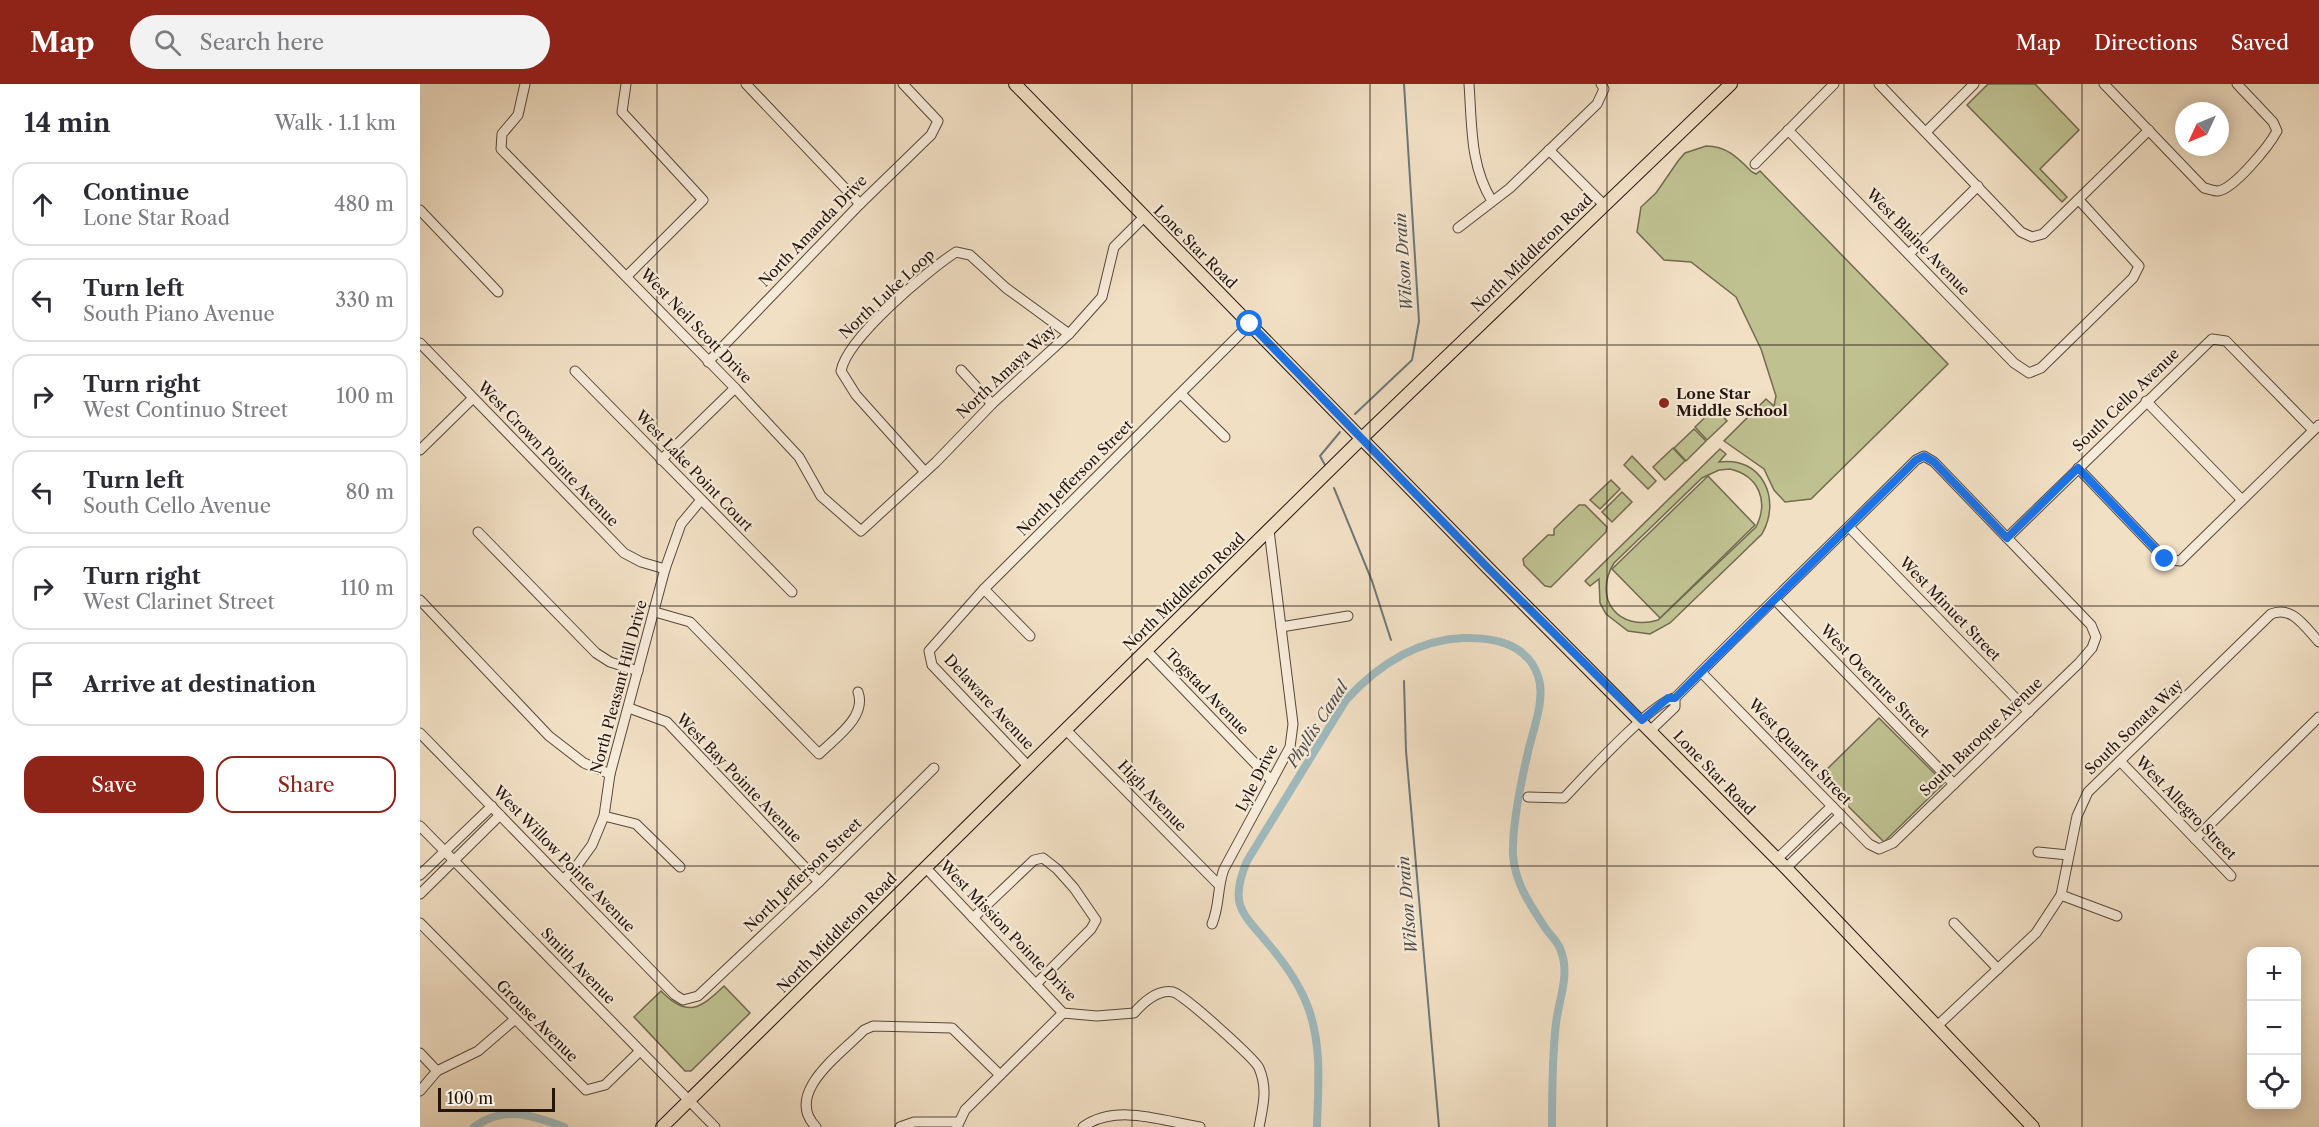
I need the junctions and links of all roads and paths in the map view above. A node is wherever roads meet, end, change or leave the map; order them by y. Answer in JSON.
{"nodes":[{"id":1,"x":525,"y":84,"type":"edge"},
{"id":2,"x":627,"y":84,"type":"edge"},
{"id":3,"x":746,"y":84,"type":"edge"},
{"id":4,"x":903,"y":84,"type":"edge"},
{"id":5,"x":1015,"y":84,"type":"edge"},
{"id":6,"x":1469,"y":84,"type":"edge"},
{"id":7,"x":1731,"y":84,"type":"edge"},
{"id":8,"x":1834,"y":84,"type":"edge"},
{"id":9,"x":1879,"y":84,"type":"edge"},
{"id":10,"x":1974,"y":84,"type":"edge"},
{"id":11,"x":2104,"y":84,"type":"edge"},
{"id":12,"x":2236,"y":84,"type":"edge"},
{"id":13,"x":1602,"y":87,"type":"edge"},
{"id":14,"x":1788,"y":130,"type":"junction"},
{"id":15,"x":2149,"y":130,"type":"junction"},
{"id":16,"x":1926,"y":132,"type":"junction"},
{"id":17,"x":1549,"y":150,"type":"junction"},
{"id":18,"x":1755,"y":164,"type":"dead end"},
{"id":19,"x":1978,"y":186,"type":"junction"},
{"id":20,"x":2079,"y":200,"type":"junction"},
{"id":21,"x":1492,"y":201,"type":"junction"},
{"id":22,"x":860,"y":204,"type":"junction"},
{"id":23,"x":1604,"y":205,"type":"junction"},
{"id":24,"x":420,"y":210,"type":"edge"},
{"id":25,"x":1144,"y":217,"type":"junction"},
{"id":26,"x":1458,"y":228,"type":"dead end"},
{"id":27,"x":1909,"y":254,"type":"junction"},
{"id":28,"x":627,"y":276,"type":"junction"},
{"id":29,"x":498,"y":292,"type":"dead end"},
{"id":30,"x":1250,"y":324,"type":"junction"},
{"id":31,"x":1069,"y":334,"type":"junction"},
{"id":32,"x":420,"y":343,"type":"edge"},
{"id":33,"x":708,"y":362,"type":"junction"},
{"id":34,"x":961,"y":370,"type":"dead end"},
{"id":35,"x":575,"y":371,"type":"dead end"},
{"id":36,"x":735,"y":388,"type":"junction"},
{"id":37,"x":1181,"y":394,"type":"junction"},
{"id":38,"x":472,"y":398,"type":"junction"},
{"id":39,"x":2146,"y":401,"type":"junction"},
{"id":40,"x":992,"y":404,"type":"junction"},
{"id":41,"x":2316,"y":428,"type":"edge"},
{"id":42,"x":1225,"y":437,"type":"dead end"},
{"id":43,"x":1361,"y":439,"type":"junction"},
{"id":44,"x":420,"y":450,"type":"edge"},
{"id":45,"x":661,"y":460,"type":"junction"},
{"id":46,"x":2078,"y":468,"type":"junction"},
{"id":47,"x":925,"y":472,"type":"junction"},
{"id":48,"x":2242,"y":500,"type":"junction"},
{"id":49,"x":701,"y":501,"type":"junction"},
{"id":50,"x":1849,"y":527,"type":"junction"},
{"id":51,"x":1269,"y":530,"type":"junction"},
{"id":52,"x":861,"y":531,"type":"joint"},
{"id":53,"x":478,"y":532,"type":"dead end"},
{"id":54,"x":2007,"y":538,"type":"junction"},
{"id":55,"x":665,"y":569,"type":"junction"},
{"id":56,"x":984,"y":589,"type":"junction"},
{"id":57,"x":792,"y":592,"type":"dead end"},
{"id":58,"x":420,"y":600,"type":"edge"},
{"id":59,"x":1775,"y":600,"type":"junction"},
{"id":60,"x":655,"y":612,"type":"junction"},
{"id":61,"x":1348,"y":616,"type":"dead end"},
{"id":62,"x":1281,"y":627,"type":"junction"},
{"id":63,"x":1029,"y":636,"type":"dead end"},
{"id":64,"x":2319,"y":642,"type":"edge"},
{"id":65,"x":1146,"y":650,"type":"junction"},
{"id":66,"x":928,"y":658,"type":"joint"},
{"id":67,"x":638,"y":671,"type":"junction"},
{"id":68,"x":1701,"y":672,"type":"junction"},
{"id":69,"x":858,"y":692,"type":"dead end"},
{"id":70,"x":629,"y":708,"type":"junction"},
{"id":71,"x":2029,"y":712,"type":"junction"},
{"id":72,"x":2319,"y":717,"type":"edge"},
{"id":73,"x":1646,"y":725,"type":"junction"},
{"id":74,"x":1065,"y":729,"type":"junction"},
{"id":75,"x":420,"y":732,"type":"edge"},
{"id":76,"x":2120,"y":761,"type":"junction"},
{"id":77,"x":1028,"y":766,"type":"junction"},
{"id":78,"x":934,"y":768,"type":"dead end"},
{"id":79,"x":610,"y":774,"type":"junction"},
{"id":80,"x":1272,"y":781,"type":"junction"},
{"id":81,"x":1954,"y":784,"type":"junction"},
{"id":82,"x":1528,"y":797,"type":"dead end"},
{"id":83,"x":492,"y":806,"type":"junction"},
{"id":84,"x":1832,"y":806,"type":"junction"},
{"id":85,"x":500,"y":815,"type":"junction"},
{"id":86,"x":1841,"y":815,"type":"junction"},
{"id":87,"x":604,"y":816,"type":"junction"},
{"id":88,"x":420,"y":826,"type":"edge"},
{"id":89,"x":2195,"y":839,"type":"junction"},
{"id":90,"x":1880,"y":849,"type":"joint"},
{"id":91,"x":444,"y":851,"type":"junction"},
{"id":92,"x":2038,"y":852,"type":"dead end"},
{"id":93,"x":2068,"y":855,"type":"junction"},
{"id":94,"x":454,"y":861,"type":"junction"},
{"id":95,"x":1782,"y":864,"type":"junction"},
{"id":96,"x":680,"y":867,"type":"dead end"},
{"id":97,"x":925,"y":867,"type":"junction"},
{"id":98,"x":420,"y":874,"type":"edge"},
{"id":99,"x":2231,"y":876,"type":"dead end"},
{"id":100,"x":564,"y":879,"type":"junction"},
{"id":101,"x":819,"y":882,"type":"junction"},
{"id":102,"x":1218,"y":884,"type":"junction"},
{"id":103,"x":420,"y":894,"type":"edge"},
{"id":104,"x":2061,"y":895,"type":"junction"},
{"id":105,"x":2117,"y":916,"type":"dead end"},
{"id":106,"x":973,"y":918,"type":"junction"},
{"id":107,"x":420,"y":923,"type":"edge"},
{"id":108,"x":1954,"y":923,"type":"dead end"},
{"id":109,"x":1212,"y":924,"type":"dead end"},
{"id":110,"x":1998,"y":969,"type":"junction"},
{"id":111,"x":1036,"y":984,"type":"junction"},
{"id":112,"x":689,"y":999,"type":"joint"},
{"id":113,"x":1063,"y":1013,"type":"junction"},
{"id":114,"x":514,"y":1020,"type":"junction"},
{"id":115,"x":1936,"y":1027,"type":"junction"},
{"id":116,"x":640,"y":1051,"type":"junction"},
{"id":117,"x":420,"y":1053,"type":"edge"},
{"id":118,"x":437,"y":1071,"type":"junction"},
{"id":119,"x":1000,"y":1075,"type":"junction"},
{"id":120,"x":420,"y":1091,"type":"edge"},
{"id":121,"x":688,"y":1100,"type":"junction"},
{"id":122,"x":957,"y":1124,"type":"edge"},
{"id":123,"x":662,"y":1127,"type":"edge"},
{"id":124,"x":714,"y":1127,"type":"edge"},
{"id":125,"x":816,"y":1127,"type":"edge"},
{"id":126,"x":900,"y":1127,"type":"edge"},
{"id":127,"x":1083,"y":1127,"type":"edge"},
{"id":128,"x":1200,"y":1127,"type":"edge"},
{"id":129,"x":1259,"y":1127,"type":"edge"},
{"id":130,"x":2033,"y":1127,"type":"edge"}],
"edges":[{"from":1,"to":28,"type":"street","name":"West Neil Scott Drive"},
{"from":2,"to":28,"type":"street"},
{"from":3,"to":22,"type":"street"},
{"from":4,"to":22,"type":"street","name":"North Amanda Drive"},
{"from":5,"to":25,"type":"main road","name":"Lone Star Road"},
{"from":6,"to":21,"type":"street"},
{"from":7,"to":23,"type":"main road","name":"North Middleton Road"},
{"from":8,"to":14,"type":"street"},
{"from":9,"to":16,"type":"street"},
{"from":10,"to":16,"type":"street"},
{"from":11,"to":15,"type":"street"},
{"from":12,"to":15,"type":"street"},
{"from":13,"to":17,"type":"street"},
{"from":14,"to":18,"type":"street"},
{"from":14,"to":27,"type":"street","name":"West Blaine Avenue"},
{"from":15,"to":20,"type":"street"},
{"from":16,"to":19,"type":"street"},
{"from":17,"to":21,"type":"street"},
{"from":17,"to":23,"type":"street"},
{"from":19,"to":20,"type":"street"},
{"from":19,"to":27,"type":"street"},
{"from":20,"to":27,"type":"street","name":"West Blaine Avenue"},
{"from":21,"to":26,"type":"street"},
{"from":22,"to":33,"type":"street","name":"North Amanda Drive"},
{"from":23,"to":43,"type":"main road","name":"North Middleton Road"},
{"from":24,"to":29,"type":"street"},
{"from":25,"to":30,"type":"main road","name":"Lone Star Road"},
{"from":25,"to":31,"type":"street","name":"North Amaya Way"},
{"from":28,"to":33,"type":"street","name":"West Neil Scott Drive"},
{"from":30,"to":37,"type":"street","name":"North Jefferson Street"},
{"from":30,"to":43,"type":"main road","name":"Lone Star Road"},
{"from":31,"to":40,"type":"street","name":"North Amaya Way"},
{"from":31,"to":47,"type":"street","name":"North Luke Loop"},
{"from":32,"to":38,"type":"street","name":"West Crown Pointe Avenue"},
{"from":33,"to":36,"type":"street","name":"West Neil Scott Drive"},
{"from":34,"to":40,"type":"street"},
{"from":35,"to":45,"type":"street","name":"West Lake Point Court"},
{"from":36,"to":45,"type":"street"},
{"from":36,"to":52,"type":"street","name":"West Neil Scott Drive"},
{"from":37,"to":42,"type":"street"},
{"from":37,"to":56,"type":"street","name":"North Jefferson Street"},
{"from":38,"to":44,"type":"street"},
{"from":38,"to":55,"type":"street","name":"West Crown Pointe Avenue"},
{"from":39,"to":41,"type":"street","name":"South Cello Avenue"},
{"from":39,"to":46,"type":"street","name":"South Cello Avenue"},
{"from":39,"to":48,"type":"street"},
{"from":40,"to":47,"type":"street","name":"North Amaya Way"},
{"from":41,"to":48,"type":"street"},
{"from":43,"to":51,"type":"main road","name":"North Middleton Road"},
{"from":43,"to":73,"type":"main road","name":"Lone Star Road"},
{"from":45,"to":49,"type":"street","name":"West Lake Point Court"},
{"from":46,"to":48,"type":"street"},
{"from":46,"to":54,"type":"street","name":"South Cello Avenue"},
{"from":47,"to":52,"type":"street","name":"North Amaya Way"},
{"from":49,"to":55,"type":"street","name":"North Pleasant Hill Drive"},
{"from":49,"to":57,"type":"street","name":"West Lake Point Court"},
{"from":50,"to":54,"type":"street"},
{"from":50,"to":59,"type":"street"},
{"from":50,"to":71,"type":"street","name":"West Minuet Street"},
{"from":51,"to":62,"type":"street","name":"Lyle Drive"},
{"from":51,"to":65,"type":"main road","name":"North Middleton Road"},
{"from":53,"to":67,"type":"street"},
{"from":54,"to":71,"type":"street","name":"South Baroque Avenue"},
{"from":55,"to":60,"type":"street","name":"North Pleasant Hill Drive"},
{"from":56,"to":63,"type":"street"},
{"from":56,"to":66,"type":"street","name":"North Jefferson Street"},
{"from":58,"to":79,"type":"street"},
{"from":59,"to":68,"type":"street"},
{"from":59,"to":81,"type":"street","name":"West Overture Street"},
{"from":60,"to":67,"type":"street","name":"North Pleasant Hill Drive"},
{"from":60,"to":69,"type":"street"},
{"from":61,"to":62,"type":"street"},
{"from":62,"to":80,"type":"street","name":"Lyle Drive"},
{"from":64,"to":76,"type":"street","name":"South Sonata Way"},
{"from":65,"to":74,"type":"main road","name":"North Middleton Road"},
{"from":65,"to":80,"type":"street","name":"Togstad Avenue"},
{"from":66,"to":77,"type":"street","name":"Delaware Avenue"},
{"from":67,"to":70,"type":"street","name":"North Pleasant Hill Drive"},
{"from":68,"to":73,"type":"street"},
{"from":68,"to":84,"type":"street","name":"West Quartet Street"},
{"from":70,"to":79,"type":"street","name":"North Pleasant Hill Drive"},
{"from":70,"to":101,"type":"street","name":"West Bay Pointe Avenue"},
{"from":71,"to":81,"type":"street","name":"South Baroque Avenue"},
{"from":72,"to":89,"type":"street"},
{"from":73,"to":82,"type":"street"},
{"from":73,"to":95,"type":"main road","name":"Lone Star Road"},
{"from":74,"to":77,"type":"main road","name":"North Middleton Road"},
{"from":74,"to":102,"type":"street","name":"High Avenue"},
{"from":75,"to":83,"type":"street","name":"West Willow Pointe Avenue"},
{"from":76,"to":89,"type":"street","name":"West Allegro Street"},
{"from":76,"to":93,"type":"street","name":"South Sonata Way"},
{"from":77,"to":97,"type":"main road","name":"North Middleton Road"},
{"from":78,"to":101,"type":"street","name":"North Jefferson Street"},
{"from":79,"to":87,"type":"street","name":"North Pleasant Hill Drive"},
{"from":80,"to":102,"type":"street","name":"Lyle Drive"},
{"from":81,"to":90,"type":"street","name":"South Baroque Avenue"},
{"from":83,"to":85,"type":"street","name":"West Willow Pointe Avenue"},
{"from":83,"to":91,"type":"street"},
{"from":84,"to":86,"type":"street","name":"West Quartet Street"},
{"from":84,"to":95,"type":"street"},
{"from":85,"to":94,"type":"street"},
{"from":85,"to":100,"type":"street","name":"West Willow Pointe Avenue"},
{"from":86,"to":90,"type":"street","name":"West Quartet Street"},
{"from":86,"to":95,"type":"street"},
{"from":87,"to":96,"type":"street"},
{"from":87,"to":100,"type":"street","name":"North Pleasant Hill Drive"},
{"from":88,"to":91,"type":"street","name":"Smith Avenue"},
{"from":89,"to":99,"type":"street","name":"West Allegro Street"},
{"from":91,"to":94,"type":"street","name":"Smith Avenue"},
{"from":91,"to":98,"type":"street"},
{"from":92,"to":93,"type":"street"},
{"from":93,"to":104,"type":"street","name":"South Sonata Way"},
{"from":94,"to":103,"type":"street"},
{"from":94,"to":116,"type":"street","name":"Smith Avenue"},
{"from":95,"to":115,"type":"main road","name":"Lone Star Road"},
{"from":97,"to":106,"type":"street","name":"West Mission Pointe Drive"},
{"from":97,"to":121,"type":"main road","name":"North Middleton Road"},
{"from":100,"to":112,"type":"street","name":"West Willow Pointe Avenue"},
{"from":101,"to":112,"type":"street","name":"North Jefferson Street"},
{"from":102,"to":109,"type":"street","name":"Lyle Drive"},
{"from":104,"to":105,"type":"street"},
{"from":104,"to":110,"type":"street","name":"South Sonata Way"},
{"from":106,"to":111,"type":"street","name":"West Mission Pointe Drive"},
{"from":106,"to":111,"type":"street"},
{"from":107,"to":114,"type":"street","name":"Grouse Avenue"},
{"from":108,"to":110,"type":"street"},
{"from":110,"to":115,"type":"street","name":"South Sonata Way"},
{"from":111,"to":113,"type":"street","name":"West Mission Pointe Drive"},
{"from":113,"to":119,"type":"street"},
{"from":113,"to":129,"type":"street","name":"West Mission Pointe Drive"},
{"from":114,"to":116,"type":"street","name":"Grouse Avenue"},
{"from":114,"to":118,"type":"street"},
{"from":115,"to":130,"type":"main road","name":"Lone Star Road"},
{"from":116,"to":121,"type":"street","name":"Smith Avenue"},
{"from":117,"to":118,"type":"street"},
{"from":118,"to":120,"type":"street"},
{"from":119,"to":122,"type":"street"},
{"from":119,"to":125,"type":"street"},
{"from":121,"to":123,"type":"main road","name":"North Middleton Road"},
{"from":121,"to":124,"type":"street","name":"Smith Avenue"},
{"from":122,"to":126,"type":"street"},
{"from":127,"to":128,"type":"street"}]}
